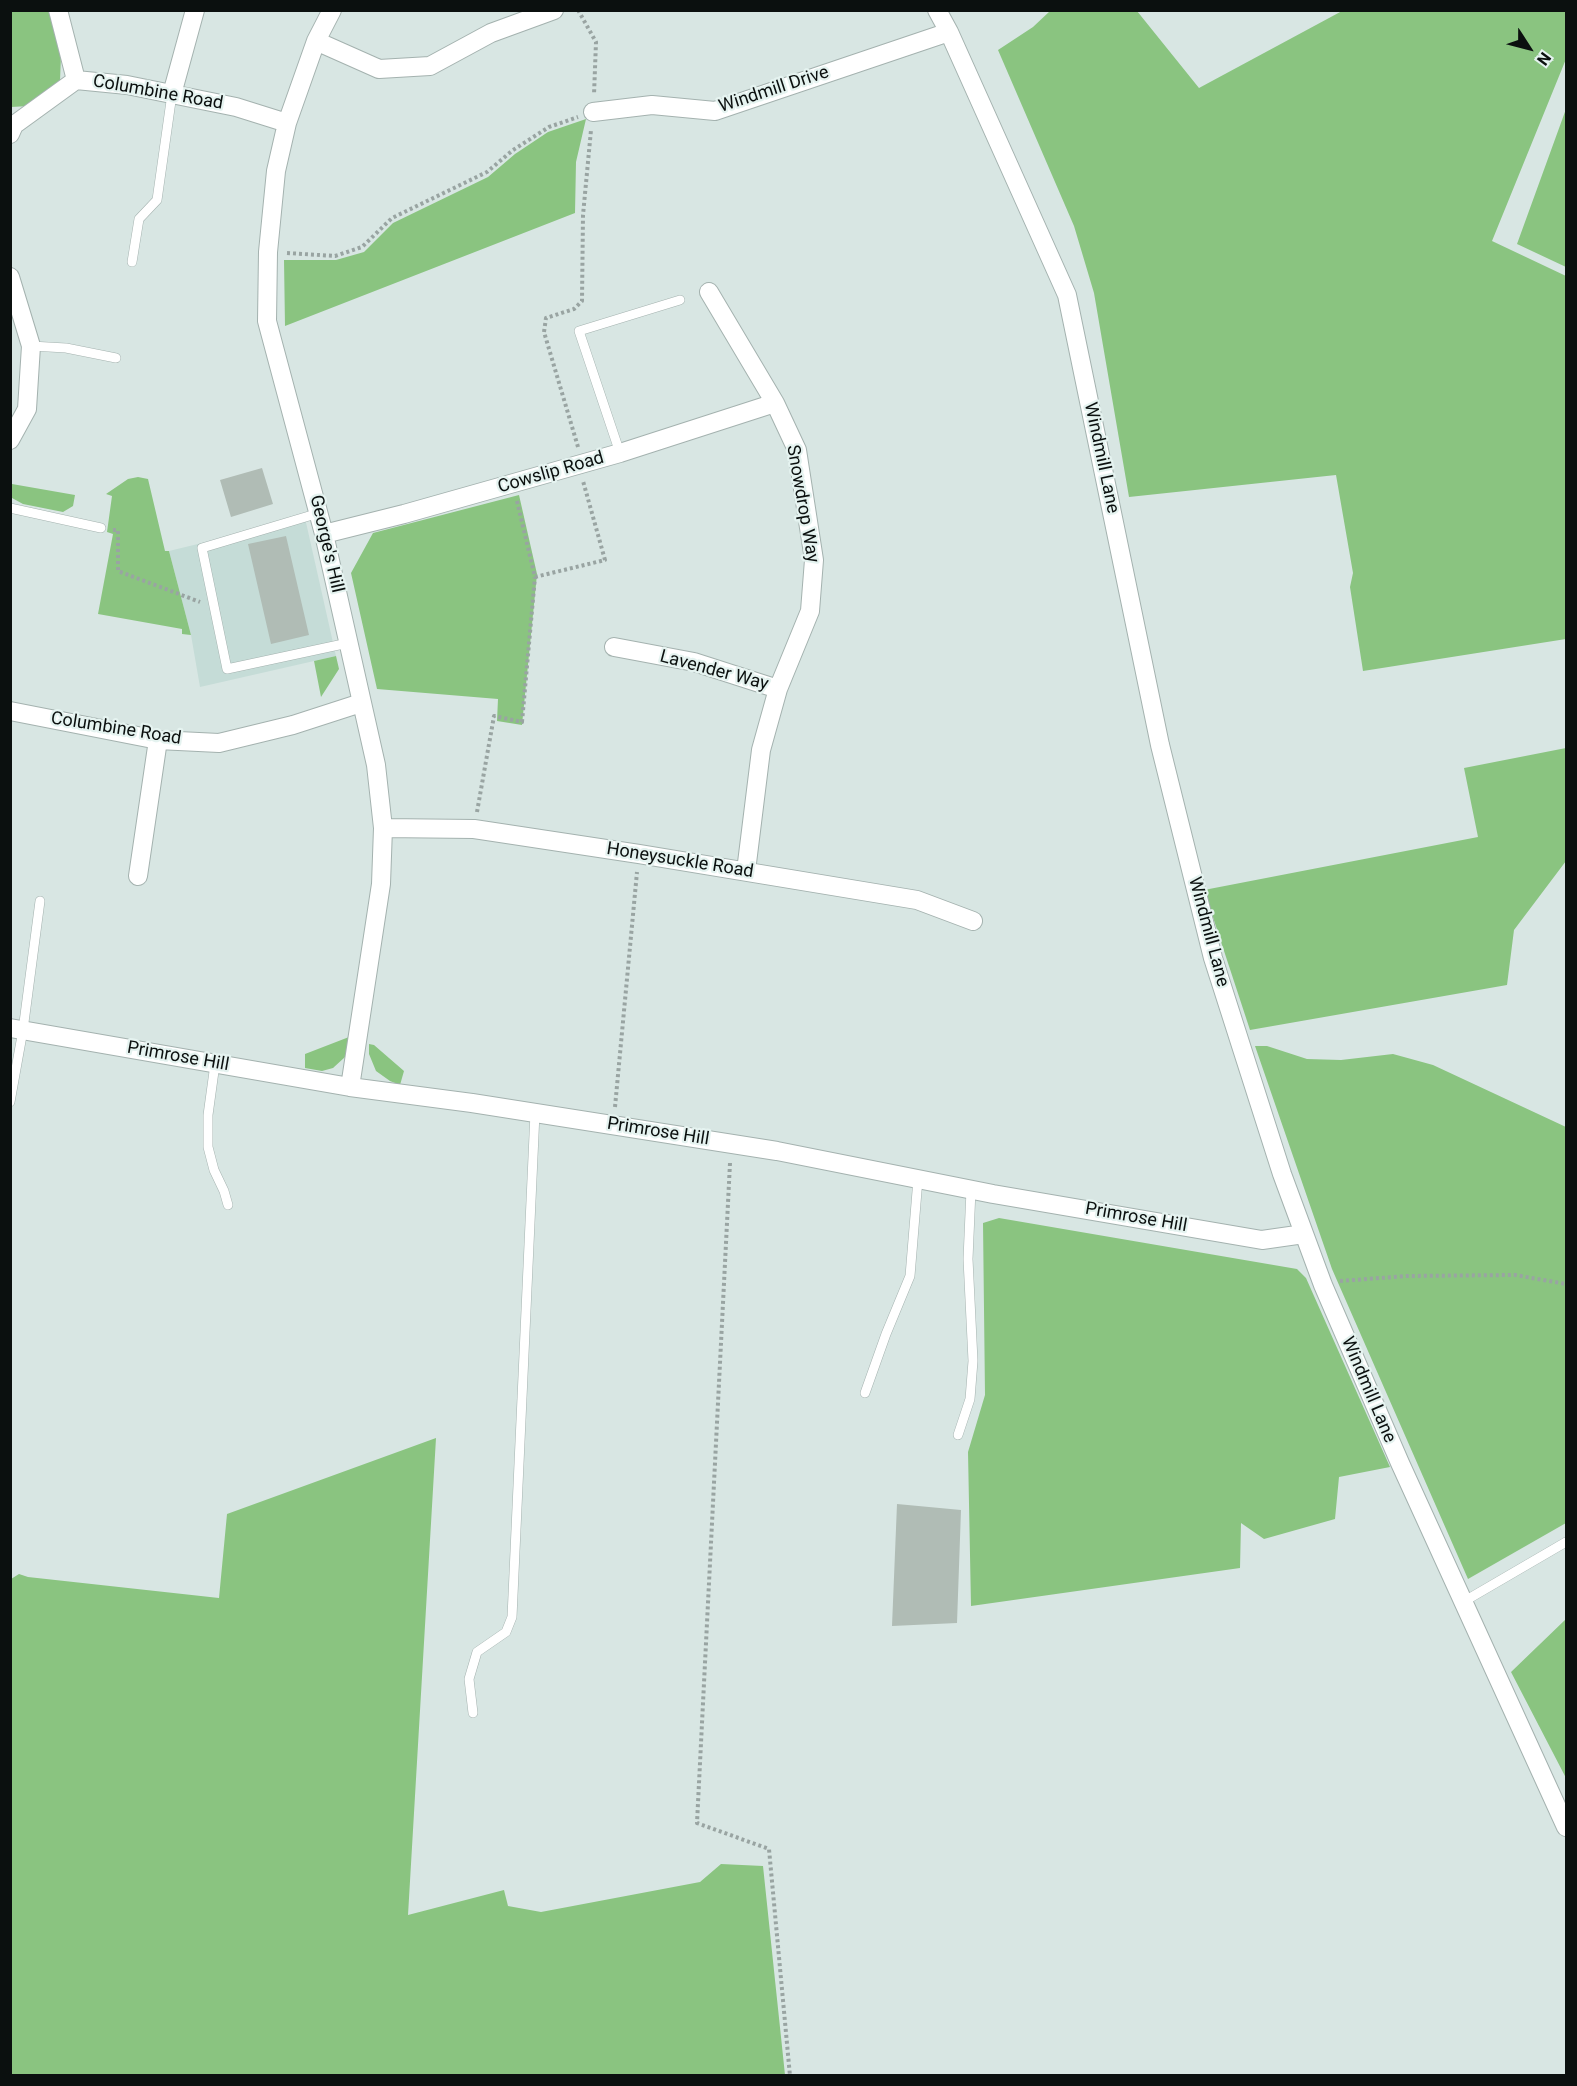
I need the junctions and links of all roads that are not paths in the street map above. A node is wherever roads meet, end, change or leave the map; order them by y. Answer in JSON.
{"nodes":[{"id":1,"x":58,"y":10,"type":"edge"},
{"id":2,"x":195,"y":10,"type":"edge"},
{"id":3,"x":332,"y":10,"type":"edge"},
{"id":4,"x":554,"y":10,"type":"edge"},
{"id":5,"x":937,"y":10,"type":"edge"},
{"id":6,"x":949,"y":32,"type":"junction"},
{"id":7,"x":316,"y":41,"type":"junction"},
{"id":8,"x":76,"y":80,"type":"junction"},
{"id":9,"x":172,"y":94,"type":"junction"},
{"id":10,"x":593,"y":112,"type":"road end"},
{"id":11,"x":287,"y":123,"type":"junction"},
{"id":12,"x":12,"y":127,"type":"edge"},
{"id":13,"x":132,"y":262,"type":"dead end"},
{"id":14,"x":10,"y":277,"type":"edge"},
{"id":15,"x":709,"y":292,"type":"dead end"},
{"id":16,"x":680,"y":300,"type":"dead end"},
{"id":17,"x":31,"y":346,"type":"junction"},
{"id":18,"x":116,"y":358,"type":"dead end"},
{"id":19,"x":775,"y":403,"type":"junction"},
{"id":20,"x":10,"y":440,"type":"edge"},
{"id":21,"x":620,"y":453,"type":"junction"},
{"id":22,"x":10,"y":508,"type":"edge"},
{"id":23,"x":319,"y":513,"type":"junction"},
{"id":24,"x":101,"y":528,"type":"road end"},
{"id":25,"x":324,"y":534,"type":"junction"},
{"id":26,"x":348,"y":643,"type":"junction"},
{"id":27,"x":614,"y":647,"type":"dead end"},
{"id":28,"x":778,"y":689,"type":"junction"},
{"id":29,"x":361,"y":703,"type":"junction"},
{"id":30,"x":10,"y":711,"type":"edge"},
{"id":31,"x":158,"y":740,"type":"junction"},
{"id":32,"x":383,"y":828,"type":"junction"},
{"id":33,"x":746,"y":871,"type":"junction"},
{"id":34,"x":138,"y":876,"type":"dead end"},
{"id":35,"x":40,"y":901,"type":"dead end"},
{"id":36,"x":973,"y":921,"type":"dead end"},
{"id":37,"x":17,"y":1029,"type":"edge"},
{"id":38,"x":215,"y":1064,"type":"junction"},
{"id":39,"x":350,"y":1087,"type":"junction"},
{"id":40,"x":10,"y":1102,"type":"edge"},
{"id":41,"x":535,"y":1113,"type":"junction"},
{"id":42,"x":918,"y":1179,"type":"junction"},
{"id":43,"x":971,"y":1190,"type":"junction"},
{"id":44,"x":228,"y":1205,"type":"dead end"},
{"id":45,"x":1304,"y":1234,"type":"junction"},
{"id":46,"x":865,"y":1393,"type":"dead end"},
{"id":47,"x":958,"y":1435,"type":"dead end"},
{"id":48,"x":1566,"y":1542,"type":"edge"},
{"id":49,"x":1463,"y":1602,"type":"junction"},
{"id":50,"x":473,"y":1713,"type":"dead end"},
{"id":51,"x":1566,"y":1827,"type":"edge"}],
"edges":[{"from":1,"to":8,"type":"street"},
{"from":2,"to":9,"type":"street"},
{"from":3,"to":7,"type":"street","name":"George's Hill"},
{"from":4,"to":7,"type":"street"},
{"from":5,"to":6,"type":"street","name":"Windmill Lane"},
{"from":6,"to":10,"type":"street","name":"Windmill Drive"},
{"from":6,"to":45,"type":"street","name":"Windmill Lane"},
{"from":7,"to":11,"type":"street","name":"George's Hill"},
{"from":8,"to":9,"type":"street","name":"Columbine Road"},
{"from":8,"to":12,"type":"street","name":"Columbine Road"},
{"from":9,"to":11,"type":"street","name":"Columbine Road"},
{"from":9,"to":13,"type":"lane"},
{"from":11,"to":23,"type":"street","name":"George's Hill"},
{"from":14,"to":17,"type":"street"},
{"from":15,"to":19,"type":"street","name":"Snowdrop Way"},
{"from":16,"to":21,"type":"lane"},
{"from":17,"to":18,"type":"lane"},
{"from":17,"to":20,"type":"street"},
{"from":19,"to":21,"type":"street","name":"Cowslip Road"},
{"from":19,"to":28,"type":"street","name":"Snowdrop Way"},
{"from":21,"to":25,"type":"street","name":"Cowslip Road"},
{"from":22,"to":24,"type":"lane"},
{"from":23,"to":25,"type":"street","name":"George's Hill"},
{"from":23,"to":26,"type":"lane"},
{"from":25,"to":26,"type":"street","name":"George's Hill"},
{"from":26,"to":29,"type":"street","name":"George's Hill"},
{"from":27,"to":28,"type":"street","name":"Lavender Way"},
{"from":28,"to":33,"type":"street","name":"Snowdrop Way"},
{"from":29,"to":31,"type":"street","name":"Columbine Road"},
{"from":29,"to":32,"type":"street","name":"George's Hill"},
{"from":30,"to":31,"type":"street","name":"Columbine Road"},
{"from":31,"to":34,"type":"street"},
{"from":32,"to":33,"type":"street","name":"Honeysuckle Road"},
{"from":32,"to":39,"type":"street","name":"George's Hill"},
{"from":33,"to":36,"type":"street","name":"Honeysuckle Road"},
{"from":35,"to":37,"type":"lane"},
{"from":37,"to":38,"type":"street","name":"Primrose Hill"},
{"from":37,"to":40,"type":"lane"},
{"from":38,"to":39,"type":"street","name":"Primrose Hill"},
{"from":38,"to":44,"type":"lane"},
{"from":39,"to":41,"type":"street","name":"Primrose Hill"},
{"from":41,"to":42,"type":"street","name":"Primrose Hill"},
{"from":41,"to":50,"type":"lane"},
{"from":42,"to":43,"type":"street","name":"Primrose Hill"},
{"from":42,"to":46,"type":"lane"},
{"from":43,"to":45,"type":"street","name":"Primrose Hill"},
{"from":43,"to":47,"type":"lane"},
{"from":45,"to":49,"type":"street","name":"Windmill Lane"},
{"from":48,"to":49,"type":"lane"},
{"from":49,"to":51,"type":"street","name":"Windmill Lane"}]}
